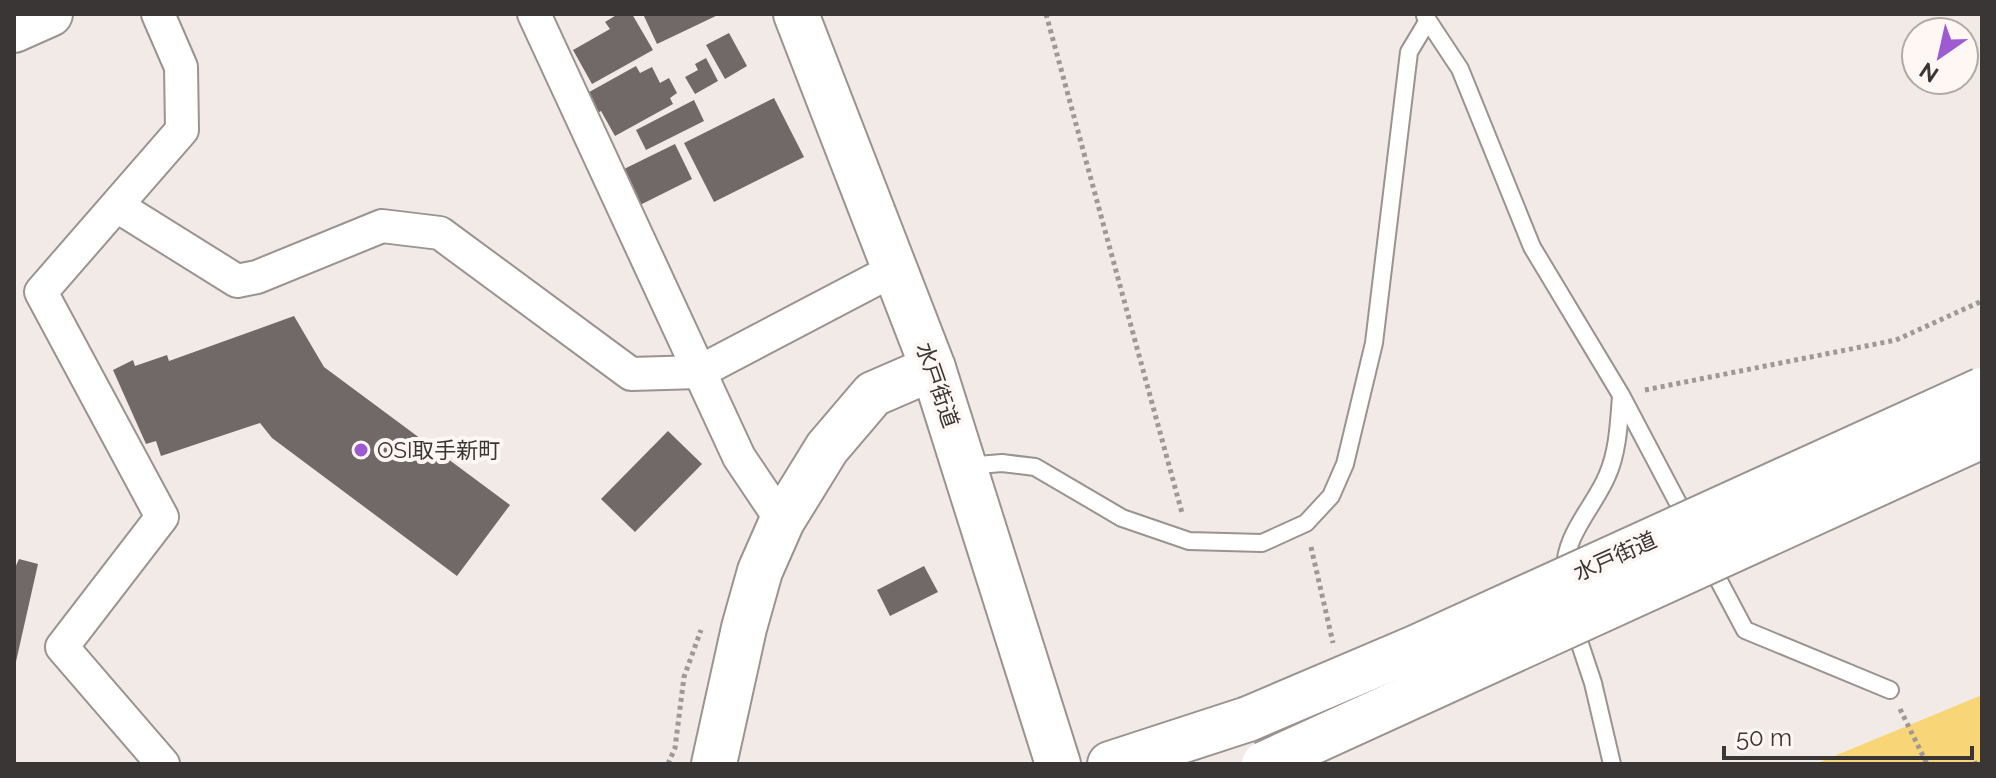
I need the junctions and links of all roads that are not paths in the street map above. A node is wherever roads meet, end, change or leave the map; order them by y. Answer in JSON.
{"nodes":[{"id":1,"x":50,"y":14,"type":"edge"},
{"id":2,"x":158,"y":14,"type":"edge"},
{"id":3,"x":534,"y":14,"type":"edge"},
{"id":4,"x":796,"y":14,"type":"edge"},
{"id":5,"x":1426,"y":18,"type":"edge"},
{"id":6,"x":14,"y":30,"type":"edge"},
{"id":7,"x":117,"y":206,"type":"junction"},
{"id":8,"x":897,"y":268,"type":"junction"},
{"id":9,"x":933,"y":368,"type":"junction"},
{"id":10,"x":699,"y":372,"type":"junction"},
{"id":11,"x":1982,"y":390,"type":"edge"},
{"id":12,"x":1621,"y":395,"type":"junction"},
{"id":13,"x":1982,"y":436,"type":"edge"},
{"id":14,"x":966,"y":466,"type":"junction"},
{"id":15,"x":782,"y":521,"type":"junction"},
{"id":16,"x":1890,"y":690,"type":"road end"},
{"id":17,"x":728,"y":703,"type":"junction"},
{"id":18,"x":1248,"y":719,"type":"junction"},
{"id":19,"x":163,"y":764,"type":"edge"},
{"id":20,"x":714,"y":764,"type":"edge"},
{"id":21,"x":744,"y":764,"type":"edge"},
{"id":22,"x":1058,"y":764,"type":"edge"},
{"id":23,"x":1110,"y":764,"type":"edge"},
{"id":24,"x":1150,"y":764,"type":"edge"},
{"id":25,"x":1264,"y":764,"type":"edge"},
{"id":26,"x":1612,"y":764,"type":"edge"}],
"edges":[{"from":1,"to":6,"type":"main road"},
{"from":2,"to":7,"type":"street"},
{"from":3,"to":10,"type":"street"},
{"from":4,"to":8,"type":"main road","name":"水戸街道"},
{"from":5,"to":12,"type":"lane"},
{"from":5,"to":14,"type":"lane"},
{"from":7,"to":10,"type":"street"},
{"from":7,"to":19,"type":"street"},
{"from":8,"to":9,"type":"main road","name":"水戸街道"},
{"from":8,"to":10,"type":"street"},
{"from":9,"to":14,"type":"main road","name":"水戸街道"},
{"from":9,"to":15,"type":"main road"},
{"from":10,"to":15,"type":"street"},
{"from":11,"to":18,"type":"main road","name":"水戸街道","bridge":true},
{"from":12,"to":16,"type":"lane"},
{"from":12,"to":26,"type":"lane"},
{"from":13,"to":25,"type":"main road","name":"水戸街道","bridge":true},
{"from":14,"to":22,"type":"main road","name":"水戸街道"},
{"from":15,"to":17,"type":"main road"},
{"from":17,"to":20,"type":"main road"},
{"from":17,"to":21,"type":"main road"},
{"from":18,"to":23,"type":"main road"},
{"from":18,"to":24,"type":"main road"}]}
